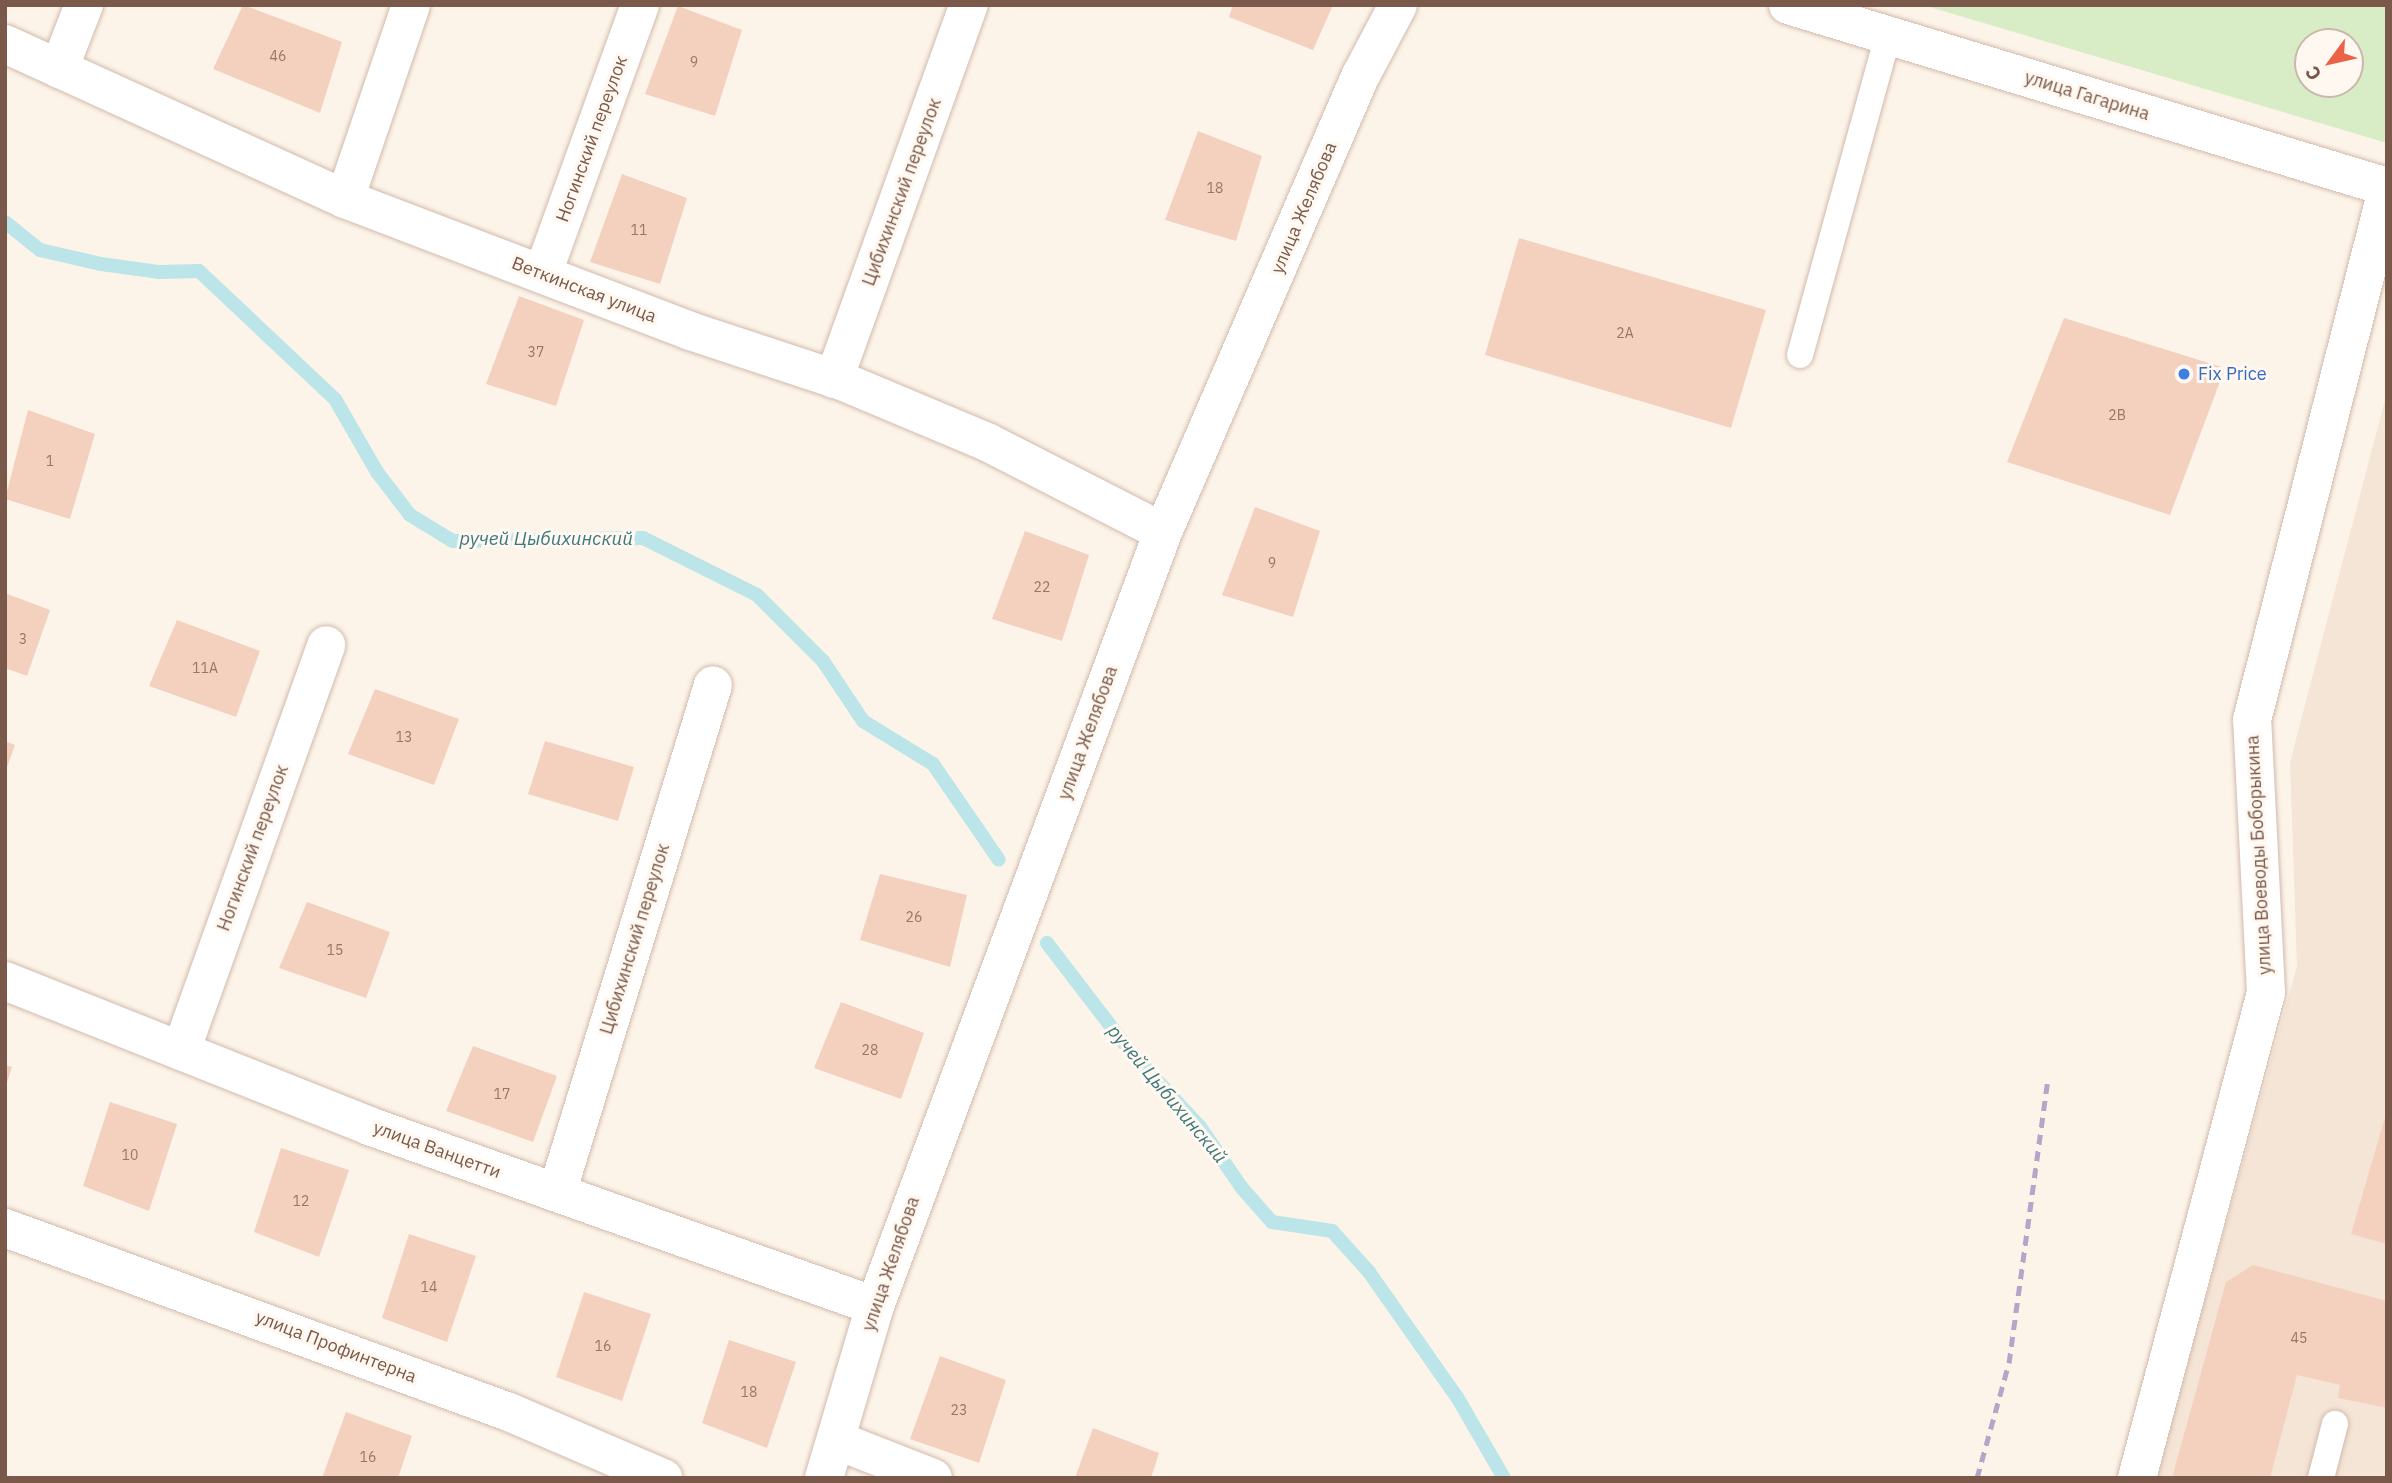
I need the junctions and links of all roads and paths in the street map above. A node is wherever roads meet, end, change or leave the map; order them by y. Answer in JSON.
{"nodes":[{"id":1,"x":84,"y":5,"type":"edge"},
{"id":2,"x":411,"y":5,"type":"edge"},
{"id":3,"x":640,"y":5,"type":"edge"},
{"id":4,"x":969,"y":5,"type":"edge"},
{"id":5,"x":1398,"y":5,"type":"edge"},
{"id":6,"x":1788,"y":5,"type":"edge"},
{"id":7,"x":1888,"y":35,"type":"junction"},
{"id":8,"x":5,"y":44,"type":"edge"},
{"id":9,"x":59,"y":69,"type":"junction"},
{"id":10,"x":2387,"y":188,"type":"edge"},
{"id":11,"x":345,"y":199,"type":"junction"},
{"id":12,"x":543,"y":273,"type":"junction"},
{"id":13,"x":1800,"y":355,"type":"dead end"},
{"id":14,"x":834,"y":379,"type":"junction"},
{"id":15,"x":1163,"y":532,"type":"junction"},
{"id":16,"x":326,"y":645,"type":"dead end"},
{"id":17,"x":713,"y":685,"type":"dead end"},
{"id":18,"x":5,"y":981,"type":"edge"},
{"id":19,"x":181,"y":1051,"type":"junction"},
{"id":20,"x":556,"y":1193,"type":"junction"},
{"id":21,"x":5,"y":1228,"type":"edge"},
{"id":22,"x":875,"y":1306,"type":"junction"},
{"id":23,"x":2335,"y":1424,"type":"dead end"},
{"id":24,"x":836,"y":1440,"type":"junction"},
{"id":25,"x":663,"y":1478,"type":"edge"},
{"id":26,"x":824,"y":1478,"type":"edge"},
{"id":27,"x":933,"y":1478,"type":"edge"},
{"id":28,"x":2137,"y":1478,"type":"edge"},
{"id":29,"x":2321,"y":1478,"type":"edge"}],
"edges":[{"from":1,"to":9,"type":"street"},
{"from":2,"to":11,"type":"street"},
{"from":3,"to":12,"type":"street","name":"Ногинский переулок"},
{"from":4,"to":14,"type":"street","name":"Цибихинский переулок"},
{"from":5,"to":15,"type":"street","name":"улица Желябова"},
{"from":6,"to":7,"type":"street","name":"улица Гагарина"},
{"from":7,"to":10,"type":"street","name":"улица Гагарина"},
{"from":7,"to":13,"type":"lane"},
{"from":8,"to":9,"type":"street","name":"Веткинская улица"},
{"from":9,"to":11,"type":"street","name":"Веткинская улица"},
{"from":10,"to":28,"type":"street","name":"улица Воеводы Боборыкина"},
{"from":11,"to":12,"type":"street","name":"Веткинская улица"},
{"from":12,"to":14,"type":"street","name":"Веткинская улица"},
{"from":14,"to":15,"type":"street","name":"Веткинская улица"},
{"from":15,"to":22,"type":"street","name":"улица Желябова"},
{"from":16,"to":19,"type":"street","name":"Ногинский переулок"},
{"from":17,"to":20,"type":"street","name":"Цибихинский переулок"},
{"from":18,"to":19,"type":"street","name":"улица Ванцетти"},
{"from":19,"to":20,"type":"street","name":"улица Ванцетти"},
{"from":20,"to":22,"type":"street","name":"улица Ванцетти"},
{"from":21,"to":25,"type":"street","name":"улица Профинтерна"},
{"from":22,"to":24,"type":"street","name":"улица Желябова"},
{"from":23,"to":29,"type":"lane"},
{"from":24,"to":26,"type":"street","name":"улица Желябова"},
{"from":24,"to":27,"type":"street"}]}
